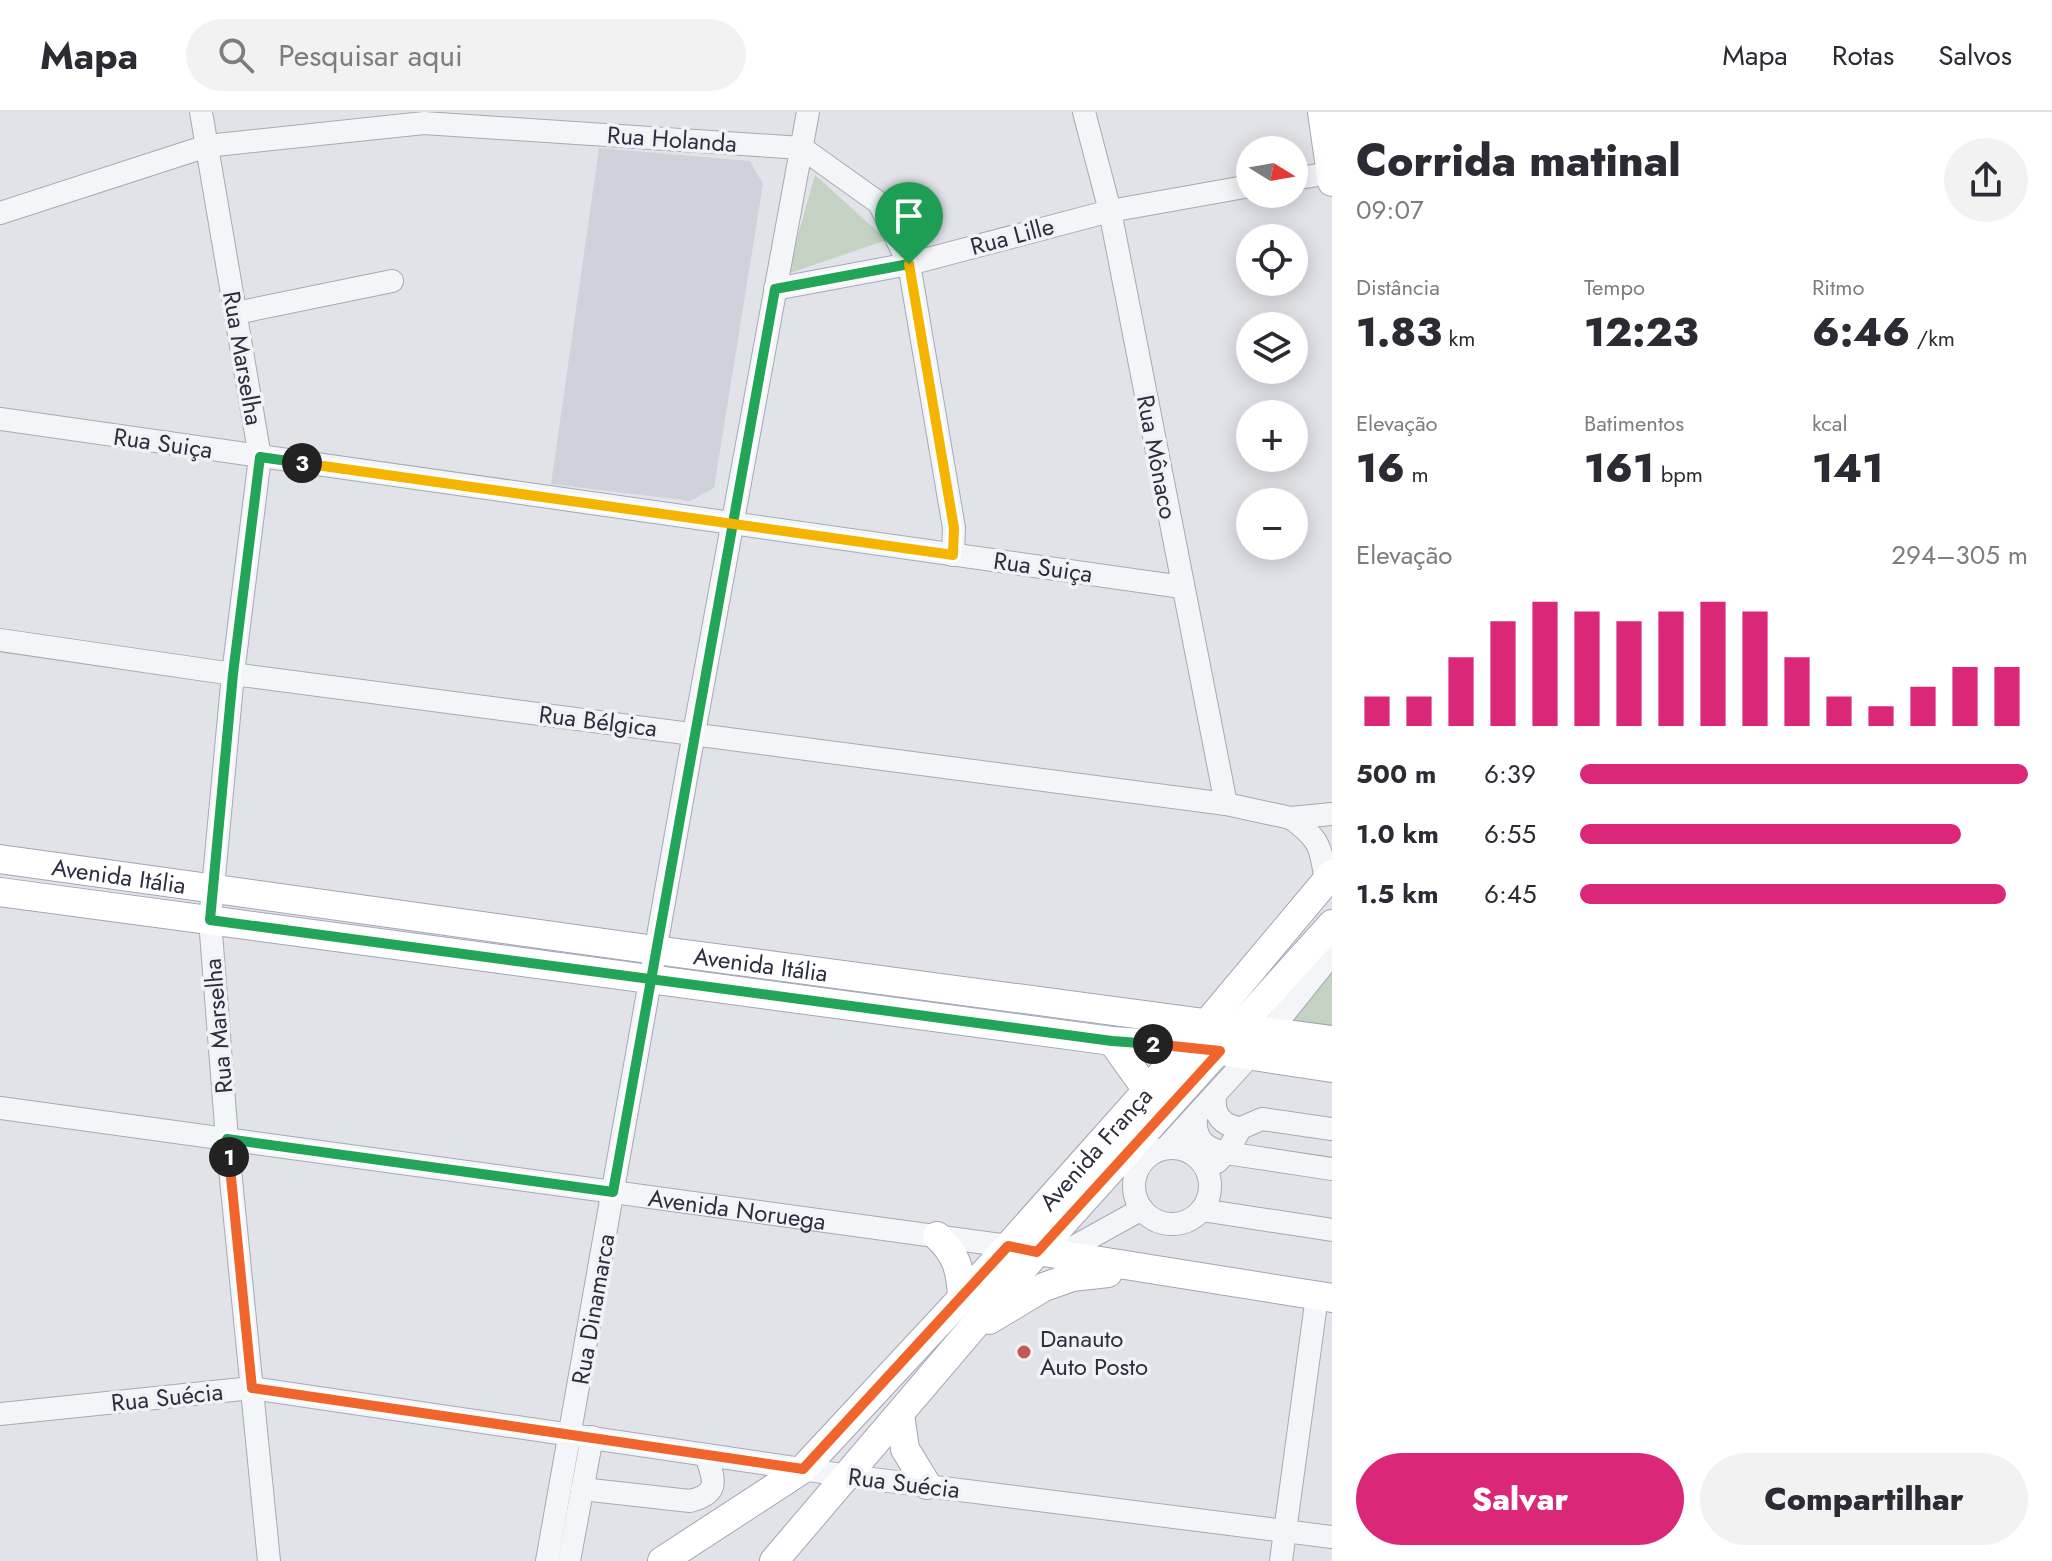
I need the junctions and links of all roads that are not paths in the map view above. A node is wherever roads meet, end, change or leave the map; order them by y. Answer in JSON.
{"nodes":[{"id":1,"x":201,"y":112,"type":"edge"},
{"id":2,"x":808,"y":112,"type":"edge"},
{"id":3,"x":1084,"y":112,"type":"edge"},
{"id":4,"x":1322,"y":112,"type":"edge"},
{"id":5,"x":207,"y":146,"type":"junction"},
{"id":6,"x":802,"y":148,"type":"junction"},
{"id":7,"x":1331,"y":177,"type":"edge"},
{"id":8,"x":1308,"y":178,"type":"edge"},
{"id":9,"x":1236,"y":188,"type":"edge"},
{"id":10,"x":1110,"y":211,"type":"junction"},
{"id":11,"x":0,"y":213,"type":"edge"},
{"id":12,"x":909,"y":264,"type":"junction"},
{"id":13,"x":392,"y":281,"type":"dead end"},
{"id":14,"x":775,"y":289,"type":"junction"},
{"id":15,"x":236,"y":313,"type":"junction"},
{"id":16,"x":0,"y":419,"type":"edge"},
{"id":17,"x":260,"y":457,"type":"junction"},
{"id":18,"x":733,"y":524,"type":"junction"},
{"id":19,"x":953,"y":555,"type":"junction"},
{"id":20,"x":1182,"y":587,"type":"junction"},
{"id":21,"x":0,"y":640,"type":"edge"},
{"id":22,"x":233,"y":674,"type":"junction"},
{"id":23,"x":694,"y":733,"type":"junction"},
{"id":24,"x":1226,"y":804,"type":"junction"},
{"id":25,"x":1332,"y":814,"type":"edge"},
{"id":26,"x":1291,"y":818,"type":"junction"},
{"id":27,"x":0,"y":859,"type":"edge"},
{"id":28,"x":1329,"y":878,"type":"edge"},
{"id":29,"x":212,"y":888,"type":"junction"},
{"id":30,"x":0,"y":892,"type":"edge"},
{"id":31,"x":210,"y":920,"type":"junction"},
{"id":32,"x":1332,"y":924,"type":"edge"},
{"id":33,"x":655,"y":950,"type":"junction"},
{"id":34,"x":1332,"y":954,"type":"edge"},
{"id":35,"x":650,"y":980,"type":"junction"},
{"id":36,"x":1208,"y":1022,"type":"junction"},
{"id":37,"x":1241,"y":1027,"type":"junction"},
{"id":38,"x":1269,"y":1031,"type":"junction"},
{"id":39,"x":1332,"y":1040,"type":"edge"},
{"id":40,"x":1112,"y":1041,"type":"junction"},
{"id":41,"x":1187,"y":1046,"type":"junction"},
{"id":42,"x":1220,"y":1051,"type":"junction"},
{"id":43,"x":1251,"y":1055,"type":"junction"},
{"id":44,"x":1332,"y":1068,"type":"edge"},
{"id":45,"x":1147,"y":1090,"type":"junction"},
{"id":46,"x":1215,"y":1096,"type":"junction"},
{"id":47,"x":0,"y":1108,"type":"edge"},
{"id":48,"x":1196,"y":1118,"type":"junction"},
{"id":49,"x":1241,"y":1128,"type":"junction"},
{"id":50,"x":1332,"y":1129,"type":"edge"},
{"id":51,"x":227,"y":1139,"type":"junction"},
{"id":52,"x":1166,"y":1148,"type":"junction"},
{"id":53,"x":1226,"y":1153,"type":"junction"},
{"id":54,"x":1332,"y":1169,"type":"edge"},
{"id":55,"x":1208,"y":1172,"type":"junction"},
{"id":56,"x":613,"y":1192,"type":"junction"},
{"id":57,"x":1205,"y":1203,"type":"junction"},
{"id":58,"x":1142,"y":1209,"type":"junction"},
{"id":59,"x":1332,"y":1215,"type":"edge"},
{"id":60,"x":1332,"y":1230,"type":"edge"},
{"id":61,"x":937,"y":1236,"type":"junction"},
{"id":62,"x":1008,"y":1246,"type":"junction"},
{"id":63,"x":1048,"y":1253,"type":"junction"},
{"id":64,"x":1146,"y":1269,"type":"junction"},
{"id":65,"x":1325,"y":1297,"type":"edge"},
{"id":66,"x":962,"y":1298,"type":"junction"},
{"id":67,"x":971,"y":1331,"type":"junction"},
{"id":68,"x":252,"y":1388,"type":"junction"},
{"id":69,"x":0,"y":1414,"type":"edge"},
{"id":70,"x":900,"y":1415,"type":"junction"},
{"id":71,"x":582,"y":1435,"type":"junction"},
{"id":72,"x":706,"y":1455,"type":"junction"},
{"id":73,"x":803,"y":1469,"type":"junction"},
{"id":74,"x":849,"y":1476,"type":"junction"},
{"id":75,"x":927,"y":1485,"type":"junction"},
{"id":76,"x":582,"y":1489,"type":"junction"},
{"id":77,"x":565,"y":1524,"type":"junction"},
{"id":78,"x":1285,"y":1532,"type":"junction"},
{"id":79,"x":1332,"y":1537,"type":"edge"},
{"id":80,"x":269,"y":1561,"type":"edge"},
{"id":81,"x":547,"y":1561,"type":"edge"},
{"id":82,"x":569,"y":1561,"type":"edge"},
{"id":83,"x":662,"y":1561,"type":"edge"},
{"id":84,"x":774,"y":1561,"type":"edge"},
{"id":85,"x":1281,"y":1561,"type":"edge"}],
"edges":[{"from":1,"to":5,"type":"street","name":"Rua Marselha"},
{"from":2,"to":6,"type":"street","name":"Rua Dinamarca"},
{"from":3,"to":10,"type":"street","name":"Rua Mônaco"},
{"from":4,"to":7,"type":"main road"},
{"from":5,"to":6,"type":"street","name":"Rua Holanda"},
{"from":5,"to":11,"type":"street","name":"Rua Holanda"},
{"from":5,"to":15,"type":"street","name":"Rua Marselha"},
{"from":6,"to":12,"type":"street"},
{"from":6,"to":14,"type":"street","name":"Rua Dinamarca"},
{"from":7,"to":8,"type":"street"},
{"from":9,"to":10,"type":"street","name":"Rua Lille"},
{"from":10,"to":12,"type":"street","name":"Rua Lille"},
{"from":10,"to":20,"type":"street","name":"Rua Mônaco"},
{"from":12,"to":14,"type":"street","name":"Rua Lille"},
{"from":12,"to":19,"type":"street"},
{"from":13,"to":15,"type":"street"},
{"from":14,"to":18,"type":"street","name":"Rua Dinamarca"},
{"from":15,"to":17,"type":"street","name":"Rua Marselha"},
{"from":16,"to":17,"type":"street","name":"Rua Suiça"},
{"from":17,"to":18,"type":"street","name":"Rua Suiça"},
{"from":17,"to":22,"type":"street","name":"Rua Marselha"},
{"from":18,"to":19,"type":"street","name":"Rua Suiça"},
{"from":18,"to":23,"type":"street","name":"Rua Dinamarca"},
{"from":19,"to":20,"type":"street","name":"Rua Suiça"},
{"from":20,"to":24,"type":"street","name":"Rua Mônaco"},
{"from":21,"to":22,"type":"street","name":"Rua Bélgica"},
{"from":22,"to":23,"type":"street","name":"Rua Bélgica"},
{"from":22,"to":29,"type":"street","name":"Rua Marselha"},
{"from":23,"to":24,"type":"street","name":"Rua Bélgica"},
{"from":23,"to":33,"type":"street","name":"Rua Dinamarca"},
{"from":24,"to":26,"type":"street","name":"Rua Bélgica"},
{"from":25,"to":26,"type":"street","name":"Rua Bélgica"},
{"from":26,"to":28,"type":"street"},
{"from":27,"to":29,"type":"main road","name":"Avenida Itália"},
{"from":28,"to":36,"type":"main road","name":"Avenida França"},
{"from":29,"to":31,"type":"street","name":"Rua Marselha"},
{"from":29,"to":33,"type":"main road","name":"Avenida Itália"},
{"from":30,"to":31,"type":"main road","name":"Avenida Itália"},
{"from":31,"to":35,"type":"main road","name":"Avenida Itália"},
{"from":31,"to":51,"type":"street","name":"Rua Marselha"},
{"from":32,"to":37,"type":"main road","name":"Avenida França"},
{"from":33,"to":35,"type":"street","name":"Rua Dinamarca"},
{"from":33,"to":36,"type":"main road","name":"Avenida Itália"},
{"from":34,"to":38,"type":"street"},
{"from":35,"to":40,"type":"main road","name":"Avenida Itália"},
{"from":35,"to":56,"type":"street","name":"Rua Dinamarca"},
{"from":36,"to":37,"type":"main road","name":"Avenida Itália"},
{"from":36,"to":41,"type":"main road","name":"Avenida França"},
{"from":37,"to":38,"type":"main road","name":"Avenida Itália"},
{"from":37,"to":42,"type":"main road","name":"Avenida França"},
{"from":38,"to":39,"type":"main road","name":"Avenida Itália"},
{"from":38,"to":43,"type":"street"},
{"from":40,"to":41,"type":"main road","name":"Avenida Itália"},
{"from":40,"to":45,"type":"main road"},
{"from":41,"to":42,"type":"main road","name":"Avenida Itália"},
{"from":41,"to":45,"type":"main road","name":"Avenida França"},
{"from":42,"to":43,"type":"main road","name":"Avenida Itália"},
{"from":42,"to":63,"type":"main road","name":"Avenida França"},
{"from":43,"to":44,"type":"main road","name":"Avenida Itália"},
{"from":43,"to":46,"type":"street"},
{"from":45,"to":62,"type":"main road","name":"Avenida França"},
{"from":46,"to":48,"type":"street"},
{"from":46,"to":49,"type":"street"},
{"from":47,"to":51,"type":"street","name":"Avenida Noruega"},
{"from":48,"to":52,"type":"street"},
{"from":48,"to":53,"type":"street"},
{"from":49,"to":50,"type":"street"},
{"from":49,"to":53,"type":"street"},
{"from":51,"to":56,"type":"street","name":"Avenida Noruega"},
{"from":51,"to":68,"type":"street","name":"Rua Marselha"},
{"from":52,"to":55,"type":"street"},
{"from":52,"to":58,"type":"street"},
{"from":53,"to":54,"type":"street"},
{"from":53,"to":55,"type":"street"},
{"from":55,"to":57,"type":"street"},
{"from":56,"to":61,"type":"street","name":"Avenida Noruega"},
{"from":56,"to":71,"type":"street","name":"Rua Dinamarca"},
{"from":57,"to":58,"type":"street"},
{"from":57,"to":59,"type":"street"},
{"from":57,"to":60,"type":"street"},
{"from":58,"to":63,"type":"street"},
{"from":61,"to":62,"type":"street","name":"Avenida Noruega"},
{"from":61,"to":66,"type":"main road"},
{"from":62,"to":63,"type":"main road","name":"Avenida Noruega"},
{"from":62,"to":66,"type":"main road","name":"Avenida França"},
{"from":63,"to":64,"type":"main road","name":"Avenida Noruega"},
{"from":63,"to":67,"type":"main road","name":"Avenida França"},
{"from":64,"to":65,"type":"main road","name":"Avenida Noruega"},
{"from":64,"to":67,"type":"main road"},
{"from":65,"to":78,"type":"street"},
{"from":66,"to":73,"type":"main road","name":"Avenida França"},
{"from":67,"to":70,"type":"main road","name":"Avenida França"},
{"from":68,"to":69,"type":"street","name":"Rua Suécia"},
{"from":68,"to":71,"type":"street","name":"Rua Suécia"},
{"from":68,"to":80,"type":"street","name":"Rua Marselha"},
{"from":70,"to":74,"type":"main road","name":"Avenida França"},
{"from":70,"to":75,"type":"main road"},
{"from":71,"to":72,"type":"street","name":"Rua Suécia"},
{"from":71,"to":76,"type":"street"},
{"from":71,"to":77,"type":"street","name":"Rua Dinamarca"},
{"from":72,"to":73,"type":"street","name":"Rua Suécia"},
{"from":72,"to":76,"type":"street"},
{"from":73,"to":74,"type":"street","name":"Rua Suécia"},
{"from":73,"to":83,"type":"main road","name":"Avenida França"},
{"from":74,"to":75,"type":"street","name":"Rua Suécia"},
{"from":74,"to":84,"type":"main road","name":"Avenida França"},
{"from":75,"to":78,"type":"street","name":"Rua Suécia"},
{"from":76,"to":77,"type":"street"},
{"from":77,"to":81,"type":"street","name":"Rua Dinamarca"},
{"from":77,"to":82,"type":"street"},
{"from":78,"to":79,"type":"street","name":"Rua Suécia"},
{"from":78,"to":85,"type":"street"}]}
